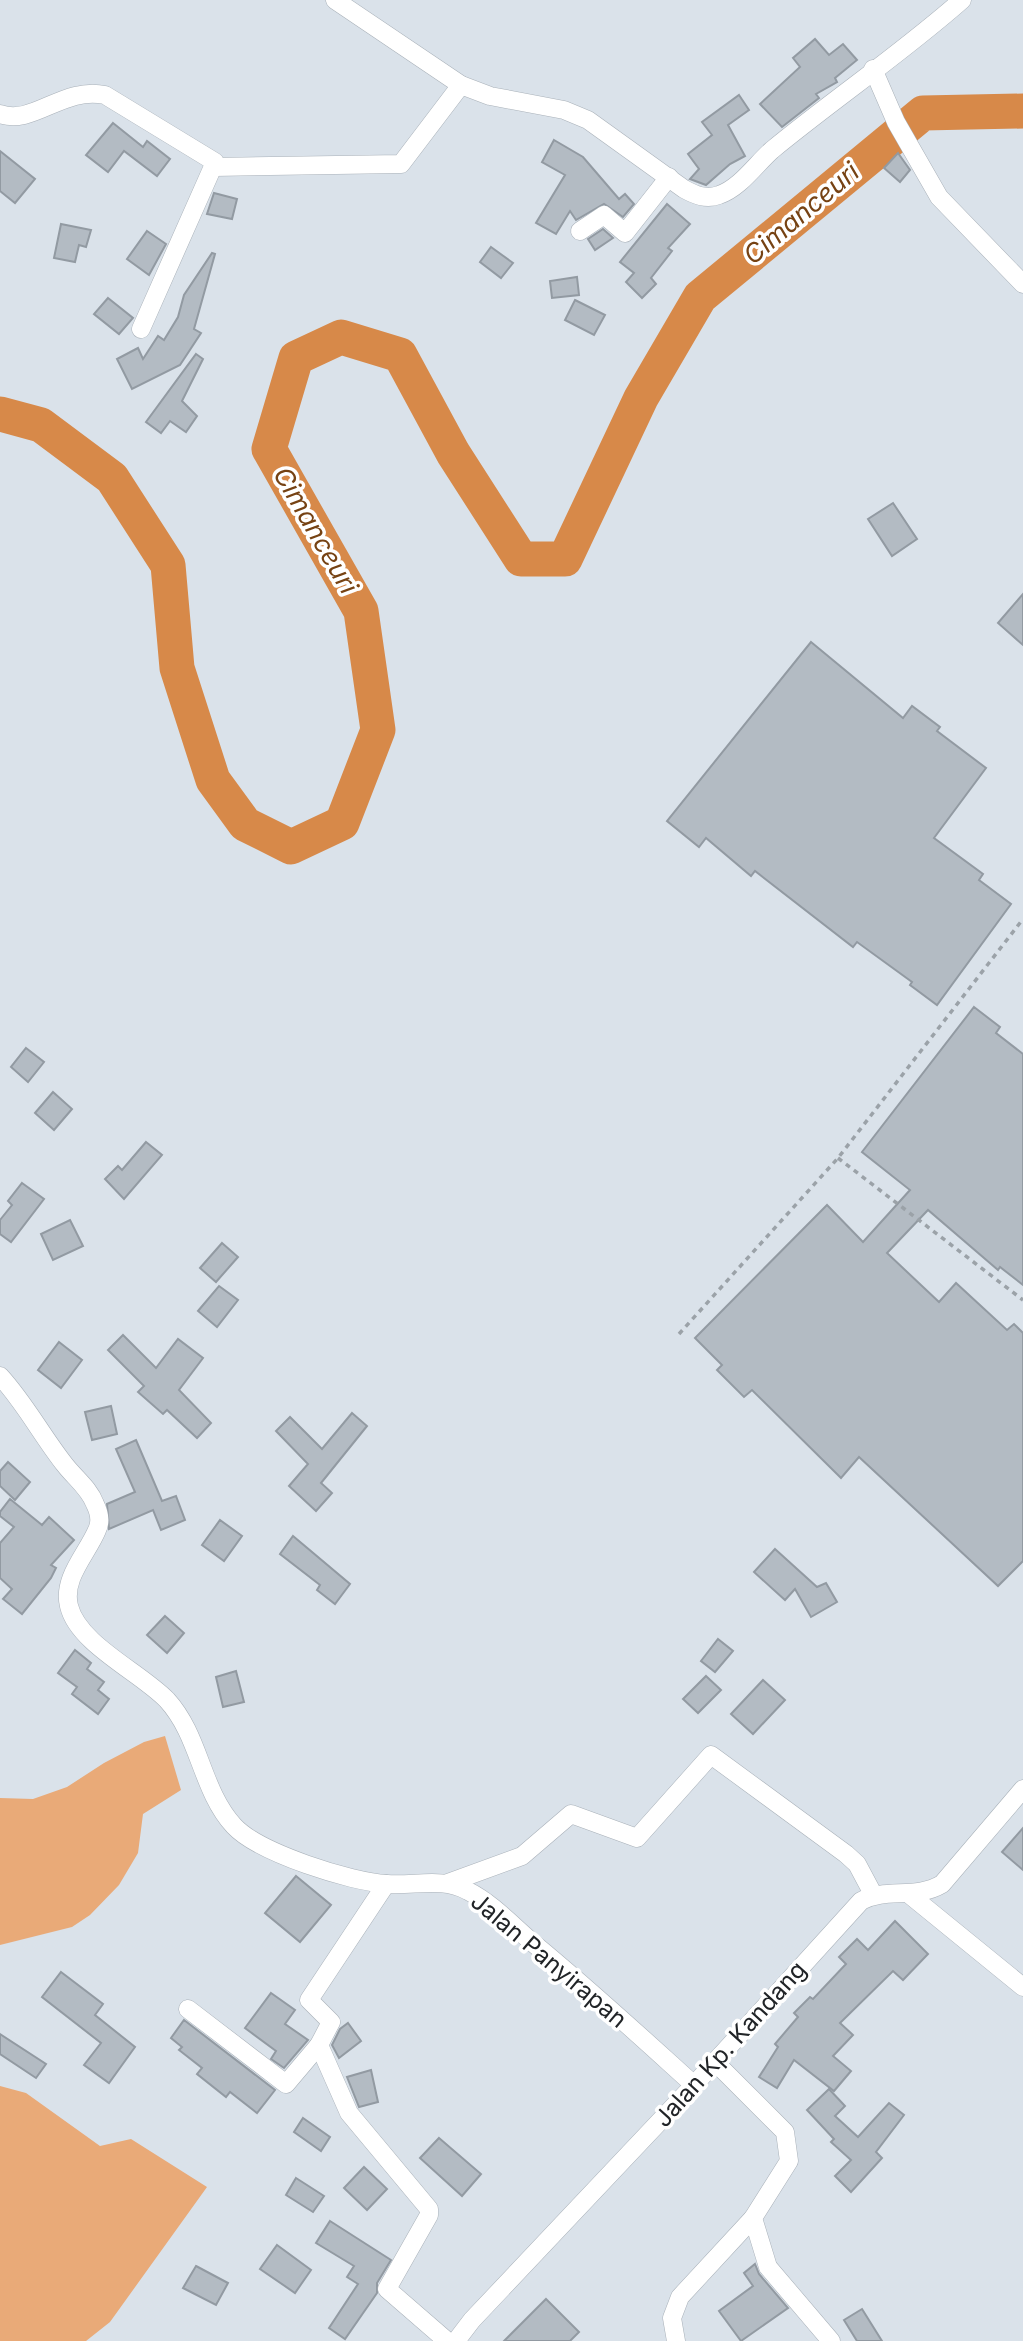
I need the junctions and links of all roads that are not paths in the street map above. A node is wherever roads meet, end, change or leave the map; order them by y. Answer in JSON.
{"nodes":[{"id":1,"x":335,"y":0,"type":"edge"},
{"id":2,"x":962,"y":0,"type":"edge"},
{"id":3,"x":873,"y":69,"type":"junction"},
{"id":4,"x":461,"y":85,"type":"junction"},
{"id":5,"x":0,"y":114,"type":"edge"},
{"id":6,"x":213,"y":167,"type":"junction"},
{"id":7,"x":669,"y":177,"type":"junction"},
{"id":8,"x":580,"y":231,"type":"dead end"},
{"id":9,"x":1023,"y":284,"type":"edge"},
{"id":10,"x":141,"y":329,"type":"dead end"},
{"id":11,"x":0,"y":1376,"type":"edge"},
{"id":12,"x":1023,"y":1789,"type":"edge"},
{"id":13,"x":448,"y":1883,"type":"junction"},
{"id":14,"x":386,"y":1884,"type":"junction"},
{"id":15,"x":873,"y":1894,"type":"junction"},
{"id":16,"x":910,"y":1895,"type":"junction"},
{"id":17,"x":1023,"y":1987,"type":"edge"},
{"id":18,"x":188,"y":2009,"type":"dead end"},
{"id":19,"x":319,"y":2045,"type":"junction"},
{"id":20,"x":715,"y":2062,"type":"junction"},
{"id":21,"x":694,"y":2085,"type":"junction"},
{"id":22,"x":753,"y":2218,"type":"junction"},
{"id":23,"x":447,"y":2341,"type":"edge"},
{"id":24,"x":456,"y":2341,"type":"edge"},
{"id":25,"x":676,"y":2341,"type":"edge"},
{"id":26,"x":831,"y":2341,"type":"edge"}],
"edges":[{"from":1,"to":4,"type":"street"},
{"from":2,"to":3,"type":"street"},
{"from":3,"to":7,"type":"street"},
{"from":3,"to":9,"type":"street"},
{"from":4,"to":6,"type":"street"},
{"from":4,"to":7,"type":"street"},
{"from":5,"to":6,"type":"street"},
{"from":6,"to":10,"type":"street"},
{"from":7,"to":8,"type":"street"},
{"from":11,"to":14,"type":"street","name":"Jalan Panyirapan"},
{"from":12,"to":16,"type":"street"},
{"from":13,"to":14,"type":"street","name":"Jalan Panyirapan"},
{"from":13,"to":15,"type":"street"},
{"from":13,"to":21,"type":"street","name":"Jalan Panyirapan"},
{"from":14,"to":19,"type":"street"},
{"from":15,"to":16,"type":"street"},
{"from":15,"to":20,"type":"street","name":"Jalan Kp. Kandang"},
{"from":16,"to":17,"type":"street"},
{"from":18,"to":19,"type":"street"},
{"from":19,"to":23,"type":"street"},
{"from":20,"to":21,"type":"street","name":"Jalan Kp. Kandang"},
{"from":20,"to":22,"type":"street"},
{"from":21,"to":24,"type":"street","name":"Jalan Kp. Kandang"},
{"from":22,"to":25,"type":"street"},
{"from":22,"to":26,"type":"street"}]}
